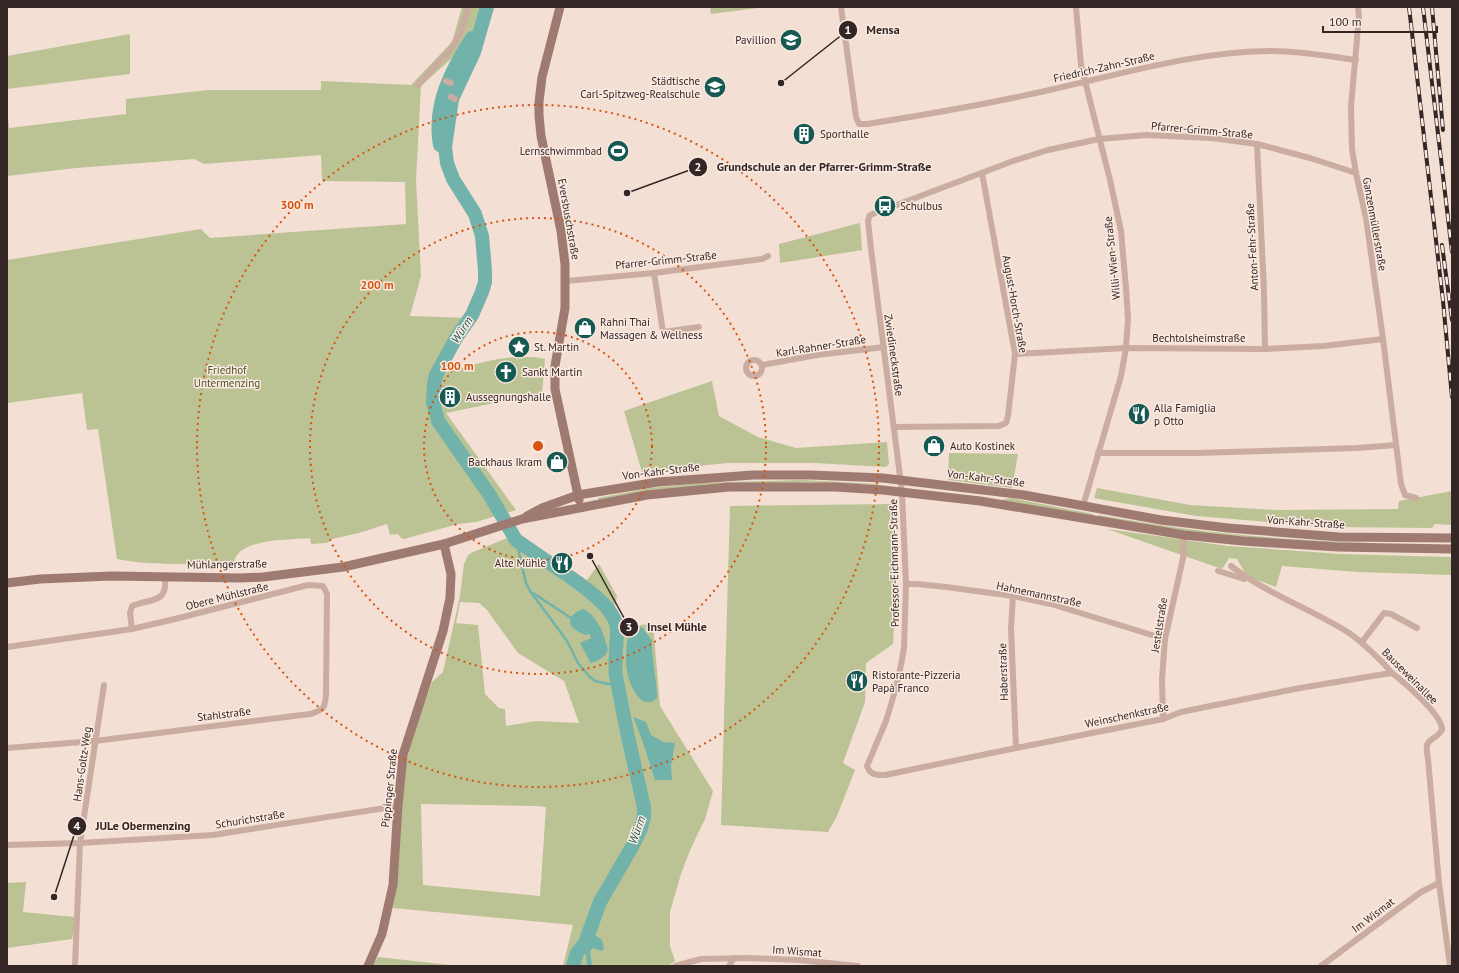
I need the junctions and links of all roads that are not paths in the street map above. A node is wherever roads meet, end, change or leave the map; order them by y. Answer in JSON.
{"nodes":[{"id":1,"x":468,"y":7,"type":"edge"},
{"id":2,"x":560,"y":7,"type":"edge"},
{"id":3,"x":841,"y":7,"type":"edge"},
{"id":4,"x":1076,"y":7,"type":"edge"},
{"id":5,"x":1358,"y":7,"type":"edge"},
{"id":6,"x":1356,"y":60,"type":"junction"},
{"id":7,"x":1084,"y":82,"type":"junction"},
{"id":8,"x":418,"y":85,"type":"dead end"},
{"id":9,"x":1099,"y":139,"type":"junction"},
{"id":10,"x":1257,"y":144,"type":"junction"},
{"id":11,"x":982,"y":173,"type":"junction"},
{"id":12,"x":1356,"y":173,"type":"junction"},
{"id":13,"x":868,"y":221,"type":"joint"},
{"id":14,"x":768,"y":256,"type":"dead end"},
{"id":15,"x":654,"y":273,"type":"junction"},
{"id":16,"x":566,"y":281,"type":"junction"},
{"id":17,"x":699,"y":327,"type":"dead end"},
{"id":18,"x":1383,"y":339,"type":"junction"},
{"id":19,"x":884,"y":347,"type":"junction"},
{"id":20,"x":1126,"y":348,"type":"junction"},
{"id":21,"x":1265,"y":349,"type":"junction"},
{"id":22,"x":1015,"y":354,"type":"junction"},
{"id":23,"x":762,"y":365,"type":"dead end"},
{"id":24,"x":894,"y":427,"type":"junction"},
{"id":25,"x":1396,"y":445,"type":"junction"},
{"id":26,"x":1098,"y":453,"type":"junction"},
{"id":27,"x":900,"y":479,"type":"junction"},
{"id":28,"x":902,"y":492,"type":"junction"},
{"id":29,"x":578,"y":495,"type":"junction"},
{"id":30,"x":1416,"y":498,"type":"dead end"},
{"id":31,"x":1083,"y":506,"type":"junction"},
{"id":32,"x":581,"y":508,"type":"junction"},
{"id":33,"x":522,"y":520,"type":"junction"},
{"id":34,"x":1184,"y":535,"type":"junction"},
{"id":35,"x":1452,"y":538,"type":"edge"},
{"id":36,"x":444,"y":544,"type":"junction"},
{"id":37,"x":1452,"y":549,"type":"edge"},
{"id":38,"x":1231,"y":566,"type":"dead end"},
{"id":39,"x":1218,"y":571,"type":"dead end"},
{"id":40,"x":165,"y":577,"type":"junction"},
{"id":41,"x":1249,"y":580,"type":"junction"},
{"id":42,"x":7,"y":583,"type":"edge"},
{"id":43,"x":906,"y":584,"type":"junction"},
{"id":44,"x":326,"y":589,"type":"joint"},
{"id":45,"x":1013,"y":596,"type":"junction"},
{"id":46,"x":1417,"y":628,"type":"dead end"},
{"id":47,"x":132,"y":629,"type":"junction"},
{"id":48,"x":1165,"y":639,"type":"junction"},
{"id":49,"x":1362,"y":642,"type":"junction"},
{"id":50,"x":7,"y":647,"type":"edge"},
{"id":51,"x":1392,"y":673,"type":"junction"},
{"id":52,"x":104,"y":685,"type":"dead end"},
{"id":53,"x":1163,"y":719,"type":"junction"},
{"id":54,"x":95,"y":741,"type":"junction"},
{"id":55,"x":7,"y":748,"type":"edge"},
{"id":56,"x":1016,"y":748,"type":"junction"},
{"id":57,"x":869,"y":772,"type":"joint"},
{"id":58,"x":398,"y":806,"type":"junction"},
{"id":59,"x":80,"y":843,"type":"junction"},
{"id":60,"x":7,"y":845,"type":"edge"},
{"id":61,"x":1439,"y":883,"type":"junction"},
{"id":62,"x":734,"y":958,"type":"junction"},
{"id":63,"x":790,"y":963,"type":"edge"},
{"id":64,"x":75,"y":966,"type":"edge"},
{"id":65,"x":368,"y":966,"type":"edge"},
{"id":66,"x":675,"y":966,"type":"edge"},
{"id":67,"x":729,"y":966,"type":"edge"},
{"id":68,"x":858,"y":966,"type":"edge"},
{"id":69,"x":1321,"y":966,"type":"edge"},
{"id":70,"x":1450,"y":966,"type":"edge"}],
"edges":[{"from":1,"to":8,"type":"street"},
{"from":2,"to":16,"type":"main road","name":"Eversbuschstraße"},
{"from":3,"to":7,"type":"street","name":"Friedrich-Zahn-Straße"},
{"from":4,"to":7,"type":"street","name":"Willi-Wien-Straße"},
{"from":5,"to":6,"type":"street","name":"Ganzenmüllerstraße"},
{"from":6,"to":7,"type":"street","name":"Friedrich-Zahn-Straße"},
{"from":6,"to":12,"type":"street","name":"Ganzenmüllerstraße"},
{"from":7,"to":9,"type":"street","name":"Willi-Wien-Straße"},
{"from":9,"to":10,"type":"street","name":"Pfarrer-Grimm-Straße"},
{"from":9,"to":11,"type":"street","name":"Pfarrer-Grimm-Straße"},
{"from":9,"to":20,"type":"street","name":"Willi-Wien-Straße"},
{"from":10,"to":12,"type":"street","name":"Pfarrer-Grimm-Straße"},
{"from":10,"to":21,"type":"street","name":"Anton-Fehr-Straße"},
{"from":11,"to":13,"type":"street","name":"Pfarrer-Grimm-Straße"},
{"from":11,"to":22,"type":"street","name":"August-Horch-Straße"},
{"from":12,"to":18,"type":"street","name":"Ganzenmüllerstraße"},
{"from":13,"to":19,"type":"street","name":"Zwiedineckstraße"},
{"from":14,"to":15,"type":"street","name":"Pfarrer-Grimm-Straße"},
{"from":15,"to":16,"type":"street","name":"Pfarrer-Grimm-Straße"},
{"from":15,"to":17,"type":"street"},
{"from":16,"to":29,"type":"main road","name":"Eversbuschstraße"},
{"from":18,"to":21,"type":"street","name":"Bechtolsheimstraße"},
{"from":18,"to":25,"type":"street","name":"Ganzenmüllerstraße"},
{"from":19,"to":23,"type":"street","name":"Karl-Rahner-Straße"},
{"from":19,"to":24,"type":"street","name":"Zwiedineckstraße"},
{"from":20,"to":21,"type":"street","name":"Bechtolsheimstraße"},
{"from":20,"to":22,"type":"street","name":"Bechtolsheimstraße"},
{"from":20,"to":26,"type":"street","name":"Willi-Wien-Straße"},
{"from":22,"to":24,"type":"street","name":"August-Horch-Straße"},
{"from":24,"to":27,"type":"street","name":"Zwiedineckstraße"},
{"from":25,"to":26,"type":"street"},
{"from":25,"to":30,"type":"street","name":"Ganzenmüllerstraße"},
{"from":26,"to":31,"type":"street","name":"Willi-Wien-Straße"},
{"from":27,"to":28,"type":"street","name":"Zwiedineckstraße"},
{"from":27,"to":29,"type":"main road","name":"Von-Kahr-Straße"},
{"from":27,"to":31,"type":"main road","name":"Von-Kahr-Straße"},
{"from":28,"to":32,"type":"main road","name":"Von-Kahr-Straße"},
{"from":28,"to":34,"type":"main road","name":"Von-Kahr-Straße"},
{"from":28,"to":43,"type":"street","name":"Professor-Eichmann-Straße"},
{"from":29,"to":32,"type":"main road","name":"Eversbuschstraße"},
{"from":29,"to":33,"type":"main road","name":"Von-Kahr-Straße"},
{"from":31,"to":35,"type":"main road","name":"Von-Kahr-Straße"},
{"from":32,"to":33,"type":"main road","name":"Von-Kahr-Straße"},
{"from":33,"to":36,"type":"main road","name":"Von-Kahr-Straße"},
{"from":34,"to":37,"type":"main road","name":"Von-Kahr-Straße"},
{"from":34,"to":48,"type":"street","name":"Jestelstraße"},
{"from":36,"to":40,"type":"main road","name":"Mühlangerstraße"},
{"from":36,"to":58,"type":"main road","name":"Pippinger Straße"},
{"from":38,"to":41,"type":"street","name":"Bauseweinallee"},
{"from":39,"to":41,"type":"street","name":"Bauseweinallee"},
{"from":40,"to":42,"type":"main road","name":"Mühlangerstraße"},
{"from":40,"to":47,"type":"street"},
{"from":41,"to":49,"type":"street","name":"Bauseweinallee"},
{"from":43,"to":45,"type":"street","name":"Hahnemannstraße"},
{"from":43,"to":57,"type":"street","name":"Professor-Eichmann-Straße"},
{"from":44,"to":47,"type":"street","name":"Obere Mühlstraße"},
{"from":44,"to":54,"type":"street","name":"Stahlstraße"},
{"from":45,"to":48,"type":"street","name":"Hahnemannstraße"},
{"from":45,"to":56,"type":"street","name":"Haberstraße"},
{"from":46,"to":49,"type":"street"},
{"from":47,"to":50,"type":"street","name":"Obere Mühlstraße"},
{"from":48,"to":53,"type":"street","name":"Jestelstraße"},
{"from":49,"to":51,"type":"street","name":"Bauseweinallee"},
{"from":51,"to":53,"type":"street","name":"Weinschenkstraße"},
{"from":51,"to":61,"type":"street","name":"Bauseweinallee"},
{"from":52,"to":54,"type":"street","name":"Hans-Goltz-Weg"},
{"from":53,"to":56,"type":"street","name":"Weinschenkstraße"},
{"from":54,"to":55,"type":"street","name":"Stahlstraße"},
{"from":54,"to":59,"type":"street","name":"Hans-Goltz-Weg"},
{"from":56,"to":57,"type":"street","name":"Weinschenkstraße"},
{"from":58,"to":59,"type":"street","name":"Schurichstraße"},
{"from":58,"to":65,"type":"main road","name":"Pippinger Straße"},
{"from":59,"to":60,"type":"street","name":"Schurichstraße"},
{"from":59,"to":64,"type":"street","name":"Hans-Goltz-Weg"},
{"from":61,"to":69,"type":"street","name":"Im Wismat"},
{"from":61,"to":70,"type":"street","name":"Bauseweinallee"},
{"from":62,"to":63,"type":"street","name":"Im Wismat"},
{"from":62,"to":66,"type":"street","name":"Im Wismat"},
{"from":62,"to":67,"type":"street"},
{"from":63,"to":68,"type":"street","name":"Im Wismat"}]}
